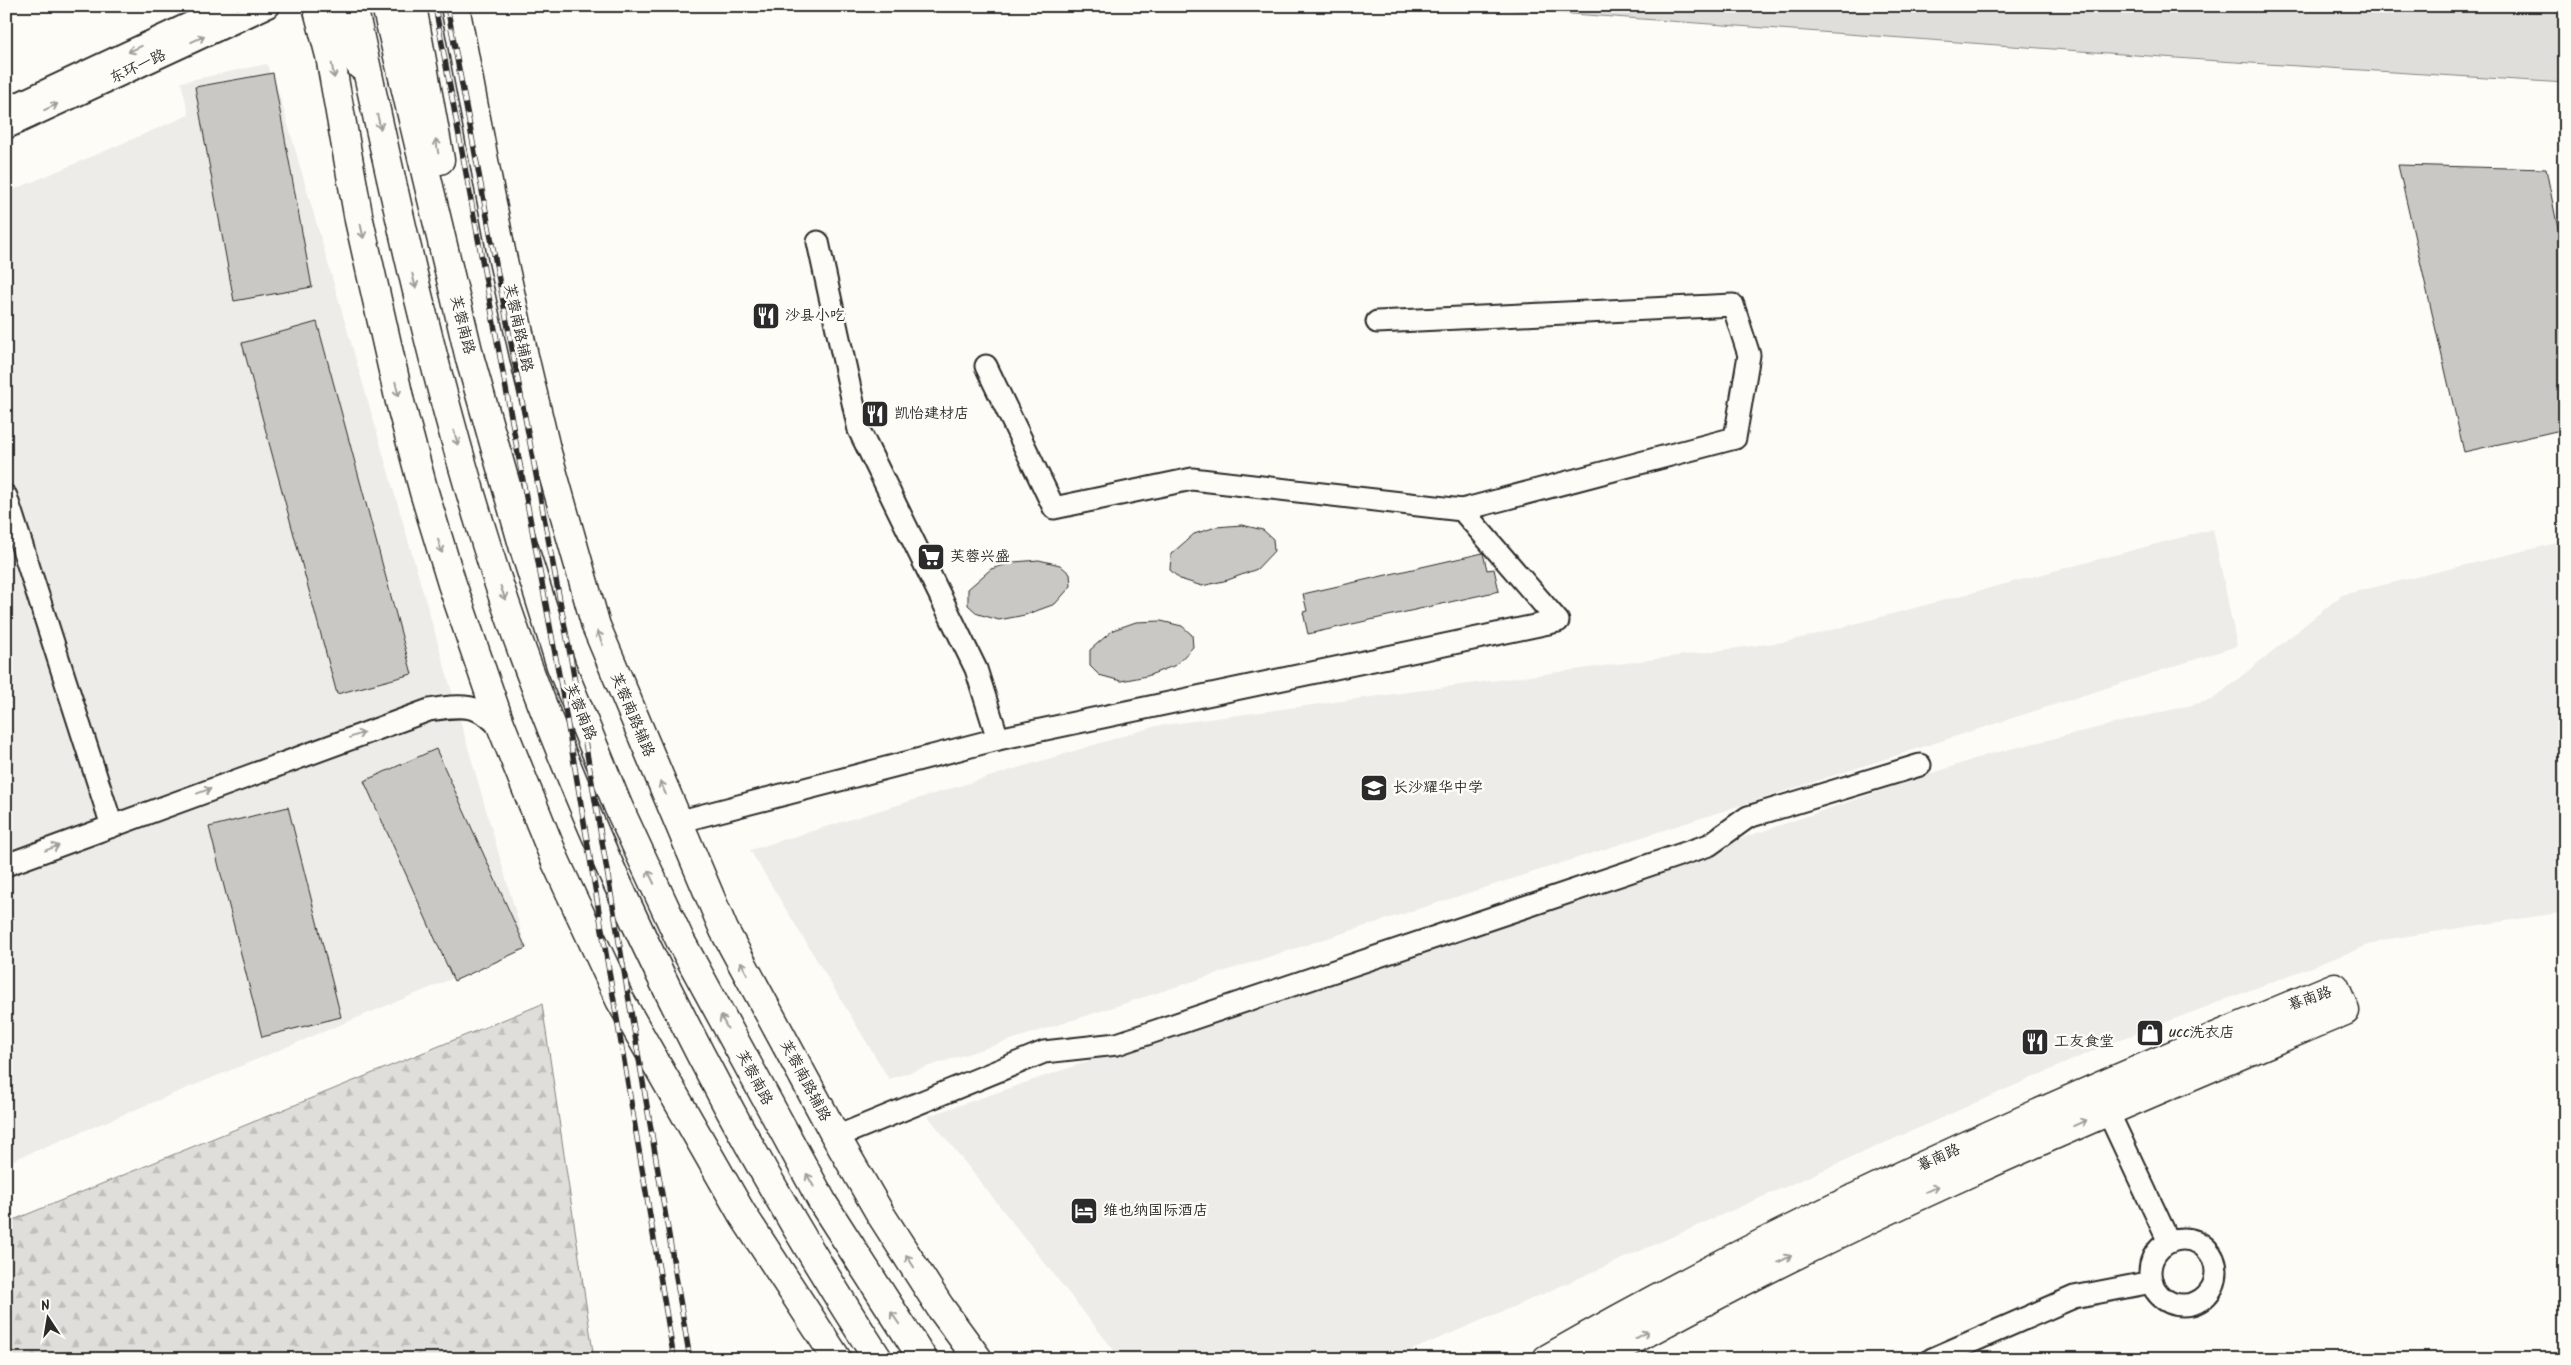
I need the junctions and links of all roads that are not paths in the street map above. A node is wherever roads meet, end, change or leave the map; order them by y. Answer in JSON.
{"nodes":[{"id":1,"x":227,"y":6,"type":"edge"},
{"id":2,"x":270,"y":6,"type":"edge"},
{"id":3,"x":318,"y":6,"type":"edge"},
{"id":4,"x":353,"y":6,"type":"edge"},
{"id":5,"x":386,"y":6,"type":"edge"},
{"id":6,"x":412,"y":6,"type":"edge"},
{"id":7,"x":455,"y":6,"type":"edge"},
{"id":8,"x":369,"y":78,"type":"junction"},
{"id":9,"x":6,"y":109,"type":"edge"},
{"id":10,"x":6,"y":128,"type":"edge"},
{"id":11,"x":818,"y":242,"type":"dead end"},
{"id":12,"x":1377,"y":322,"type":"dead end"},
{"id":13,"x":986,"y":366,"type":"dead end"},
{"id":14,"x":501,"y":468,"type":"junction"},
{"id":15,"x":6,"y":496,"type":"edge"},
{"id":16,"x":1462,"y":510,"type":"junction"},
{"id":17,"x":505,"y":734,"type":"junction"},
{"id":18,"x":998,"y":739,"type":"junction"},
{"id":19,"x":1920,"y":765,"type":"dead end"},
{"id":20,"x":677,"y":822,"type":"junction"},
{"id":21,"x":112,"y":826,"type":"junction"},
{"id":22,"x":6,"y":865,"type":"edge"},
{"id":23,"x":2102,"y":1099,"type":"junction"},
{"id":24,"x":836,"y":1137,"type":"junction"},
{"id":25,"x":2169,"y":1242,"type":"junction"},
{"id":26,"x":2152,"y":1282,"type":"junction"},
{"id":27,"x":837,"y":1359,"type":"edge"},
{"id":28,"x":878,"y":1359,"type":"edge"},
{"id":29,"x":923,"y":1359,"type":"edge"},
{"id":30,"x":978,"y":1359,"type":"edge"},
{"id":31,"x":1546,"y":1359,"type":"edge"},
{"id":32,"x":1599,"y":1359,"type":"edge"},
{"id":33,"x":1932,"y":1359,"type":"edge"}],
"edges":[{"from":1,"to":9,"type":"street","name":"东环一路","one_way":true},
{"from":10,"to":2,"type":"street","name":"东环一路","one_way":true},
{"from":3,"to":8,"type":"main road"},
{"from":3,"to":17,"type":"main road","one_way":true},
{"from":4,"to":8,"type":"main road"},
{"from":5,"to":14,"type":"main road","name":"芙蓉南路"},
{"from":14,"to":6,"type":"main road","one_way":true},
{"from":20,"to":7,"type":"main road","name":"芙蓉南路辅路","one_way":true},
{"from":8,"to":28,"type":"main road","one_way":true},
{"from":11,"to":18,"type":"street"},
{"from":12,"to":16,"type":"street"},
{"from":13,"to":16,"type":"street"},
{"from":29,"to":14,"type":"main road","name":"芙蓉南路","one_way":true},
{"from":15,"to":21,"type":"street"},
{"from":16,"to":18,"type":"street"},
{"from":21,"to":17,"type":"street","one_way":true},
{"from":17,"to":27,"type":"main road"},
{"from":18,"to":20,"type":"street"},
{"from":19,"to":24,"type":"street"},
{"from":24,"to":20,"type":"main road","name":"芙蓉南路辅路","one_way":true},
{"from":22,"to":21,"type":"street","one_way":true},
{"from":23,"to":23,"type":"main road","name":"暮南路"},
{"from":23,"to":25,"type":"street"},
{"from":23,"to":31,"type":"main road","name":"暮南路"},
{"from":32,"to":23,"type":"main road","name":"暮南路","one_way":true},
{"from":30,"to":24,"type":"main road","name":"芙蓉南路辅路","one_way":true},
{"from":25,"to":26,"type":"street"},
{"from":25,"to":26,"type":"street"},
{"from":26,"to":33,"type":"street"}]}
